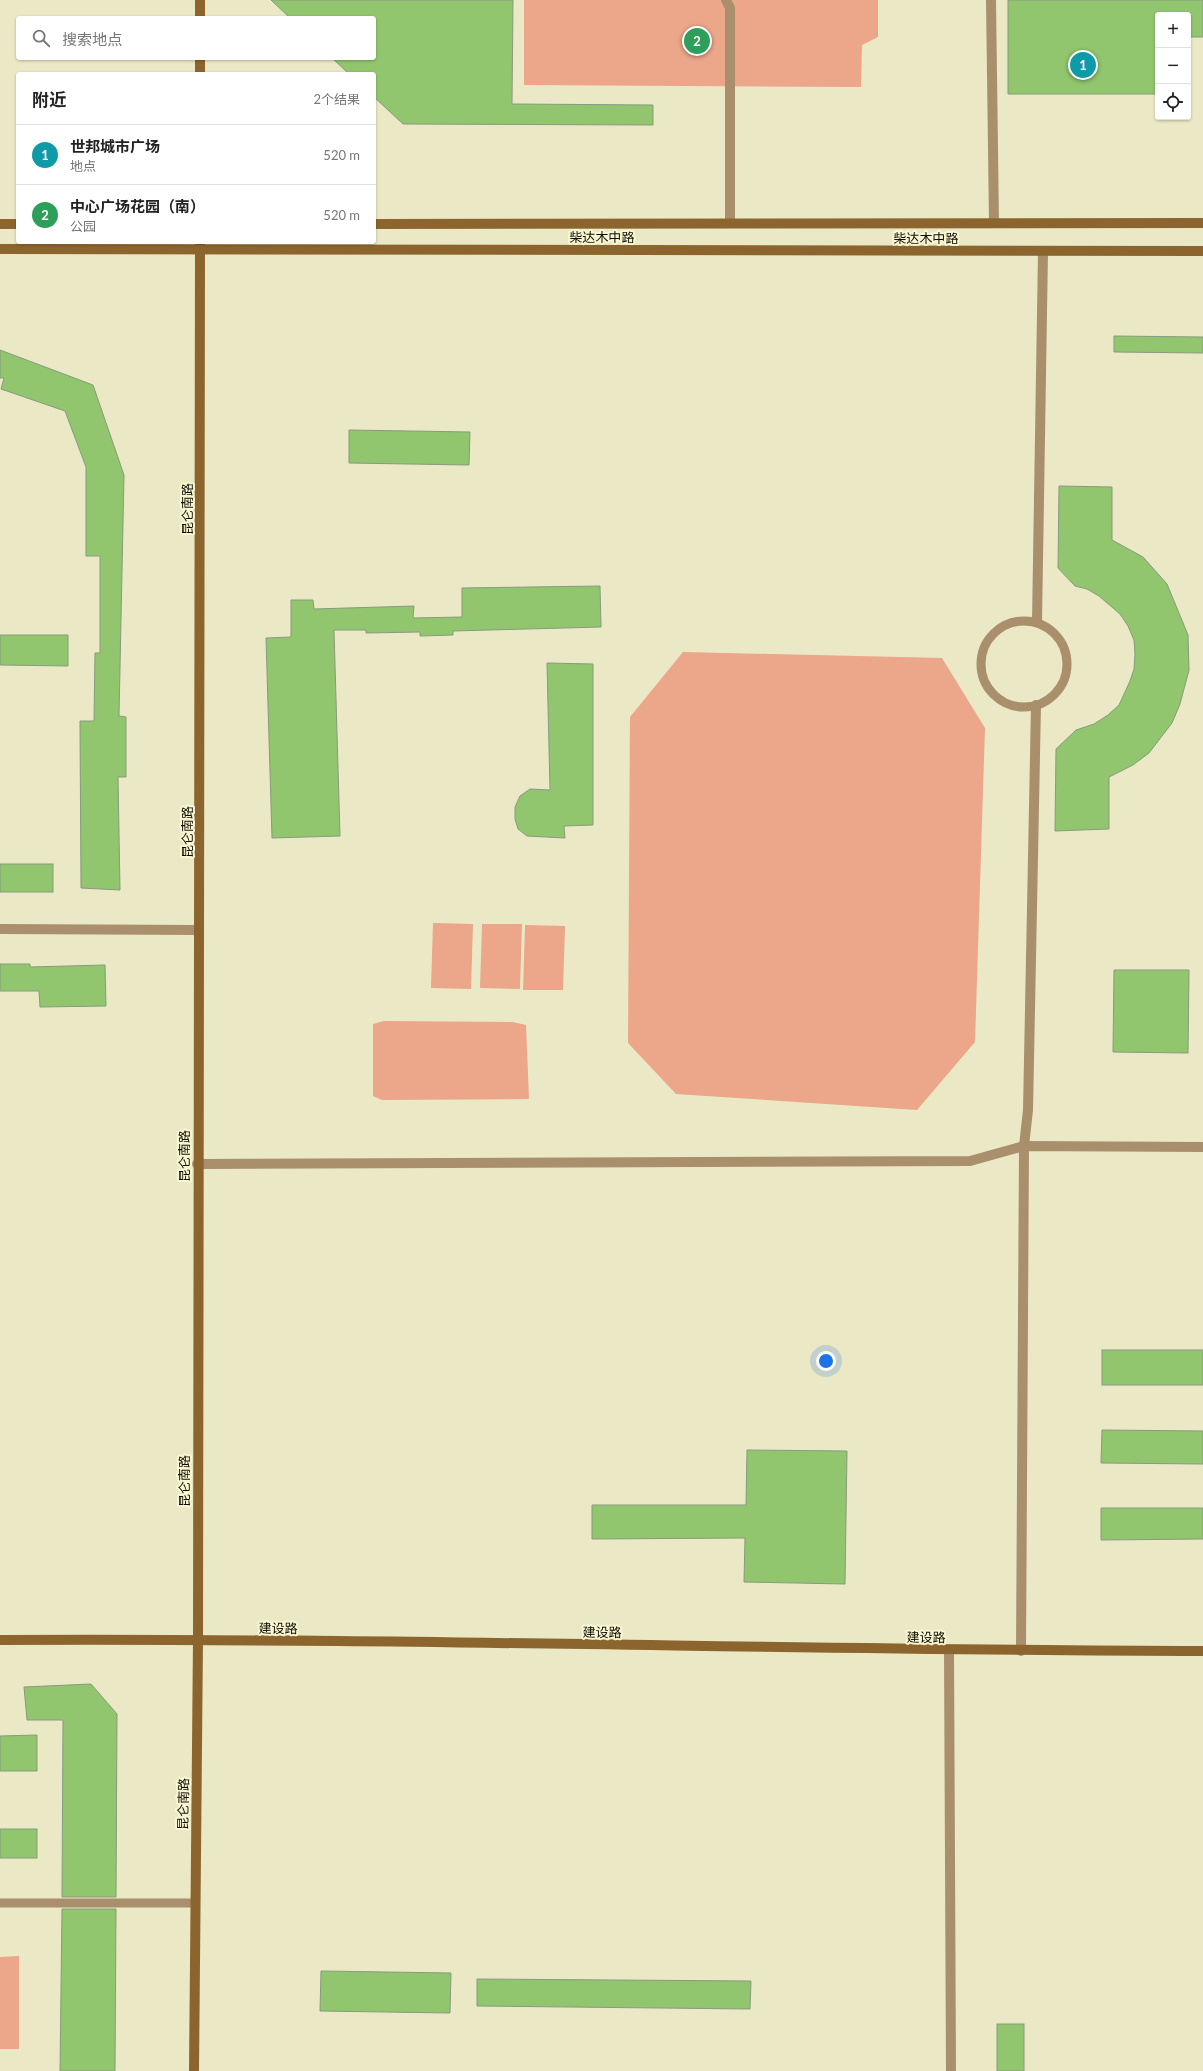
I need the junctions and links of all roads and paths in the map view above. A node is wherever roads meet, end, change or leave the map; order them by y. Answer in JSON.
{"nodes":[{"id":1,"x":200,"y":0,"type":"edge"},
{"id":2,"x":991,"y":0,"type":"edge"},
{"id":3,"x":731,"y":3,"type":"edge"},
{"id":4,"x":200,"y":16,"type":"edge"},
{"id":5,"x":200,"y":60,"type":"edge"},
{"id":6,"x":200,"y":72,"type":"edge"},
{"id":7,"x":730,"y":223,"type":"junction"},
{"id":8,"x":994,"y":223,"type":"junction"},
{"id":9,"x":1203,"y":223,"type":"edge"},
{"id":10,"x":0,"y":224,"type":"edge"},
{"id":11,"x":16,"y":224,"type":"edge"},
{"id":12,"x":376,"y":224,"type":"edge"},
{"id":13,"x":200,"y":246,"type":"edge"},
{"id":14,"x":0,"y":249,"type":"edge"},
{"id":15,"x":1043,"y":251,"type":"junction"},
{"id":16,"x":1203,"y":251,"type":"edge"},
{"id":17,"x":1037,"y":622,"type":"junction"},
{"id":18,"x":1036,"y":705,"type":"junction"},
{"id":19,"x":0,"y":929,"type":"edge"},
{"id":20,"x":199,"y":930,"type":"junction"},
{"id":21,"x":1024,"y":1146,"type":"junction"},
{"id":22,"x":1203,"y":1147,"type":"edge"},
{"id":23,"x":197,"y":1164,"type":"junction"},
{"id":24,"x":198,"y":1639,"type":"junction"},
{"id":25,"x":0,"y":1640,"type":"edge"},
{"id":26,"x":949,"y":1650,"type":"junction"},
{"id":27,"x":1021,"y":1651,"type":"junction"},
{"id":28,"x":1203,"y":1651,"type":"edge"},
{"id":29,"x":0,"y":1902,"type":"edge"},
{"id":30,"x":195,"y":1903,"type":"junction"},
{"id":31,"x":194,"y":2071,"type":"edge"},
{"id":32,"x":951,"y":2071,"type":"edge"}],
"edges":[{"from":1,"to":4,"type":"main road"},
{"from":2,"to":8,"type":"street"},
{"from":3,"to":7,"type":"street"},
{"from":5,"to":6,"type":"main road"},
{"from":7,"to":8,"type":"main road","name":"柴达木中路"},
{"from":7,"to":12,"type":"main road","name":"柴达木中路"},
{"from":8,"to":9,"type":"main road","name":"柴达木中路"},
{"from":10,"to":11,"type":"main road"},
{"from":13,"to":14,"type":"main road","name":"柴达木中路"},
{"from":13,"to":15,"type":"main road","name":"柴达木中路"},
{"from":13,"to":20,"type":"main road","name":"昆仑南路"},
{"from":15,"to":16,"type":"main road","name":"柴达木中路"},
{"from":15,"to":17,"type":"street"},
{"from":17,"to":18,"type":"lane"},
{"from":17,"to":18,"type":"lane"},
{"from":18,"to":21,"type":"street"},
{"from":19,"to":20,"type":"street"},
{"from":20,"to":23,"type":"main road","name":"昆仑南路"},
{"from":21,"to":22,"type":"street"},
{"from":21,"to":23,"type":"street"},
{"from":21,"to":27,"type":"street"},
{"from":23,"to":24,"type":"main road","name":"昆仑南路"},
{"from":24,"to":25,"type":"main road","name":"建设路"},
{"from":24,"to":26,"type":"main road","name":"建设路"},
{"from":24,"to":30,"type":"main road","name":"昆仑南路"},
{"from":26,"to":27,"type":"main road","name":"建设路"},
{"from":26,"to":32,"type":"street"},
{"from":27,"to":28,"type":"main road","name":"建设路"},
{"from":29,"to":30,"type":"lane"},
{"from":30,"to":31,"type":"main road","name":"昆仑南路"}]}
